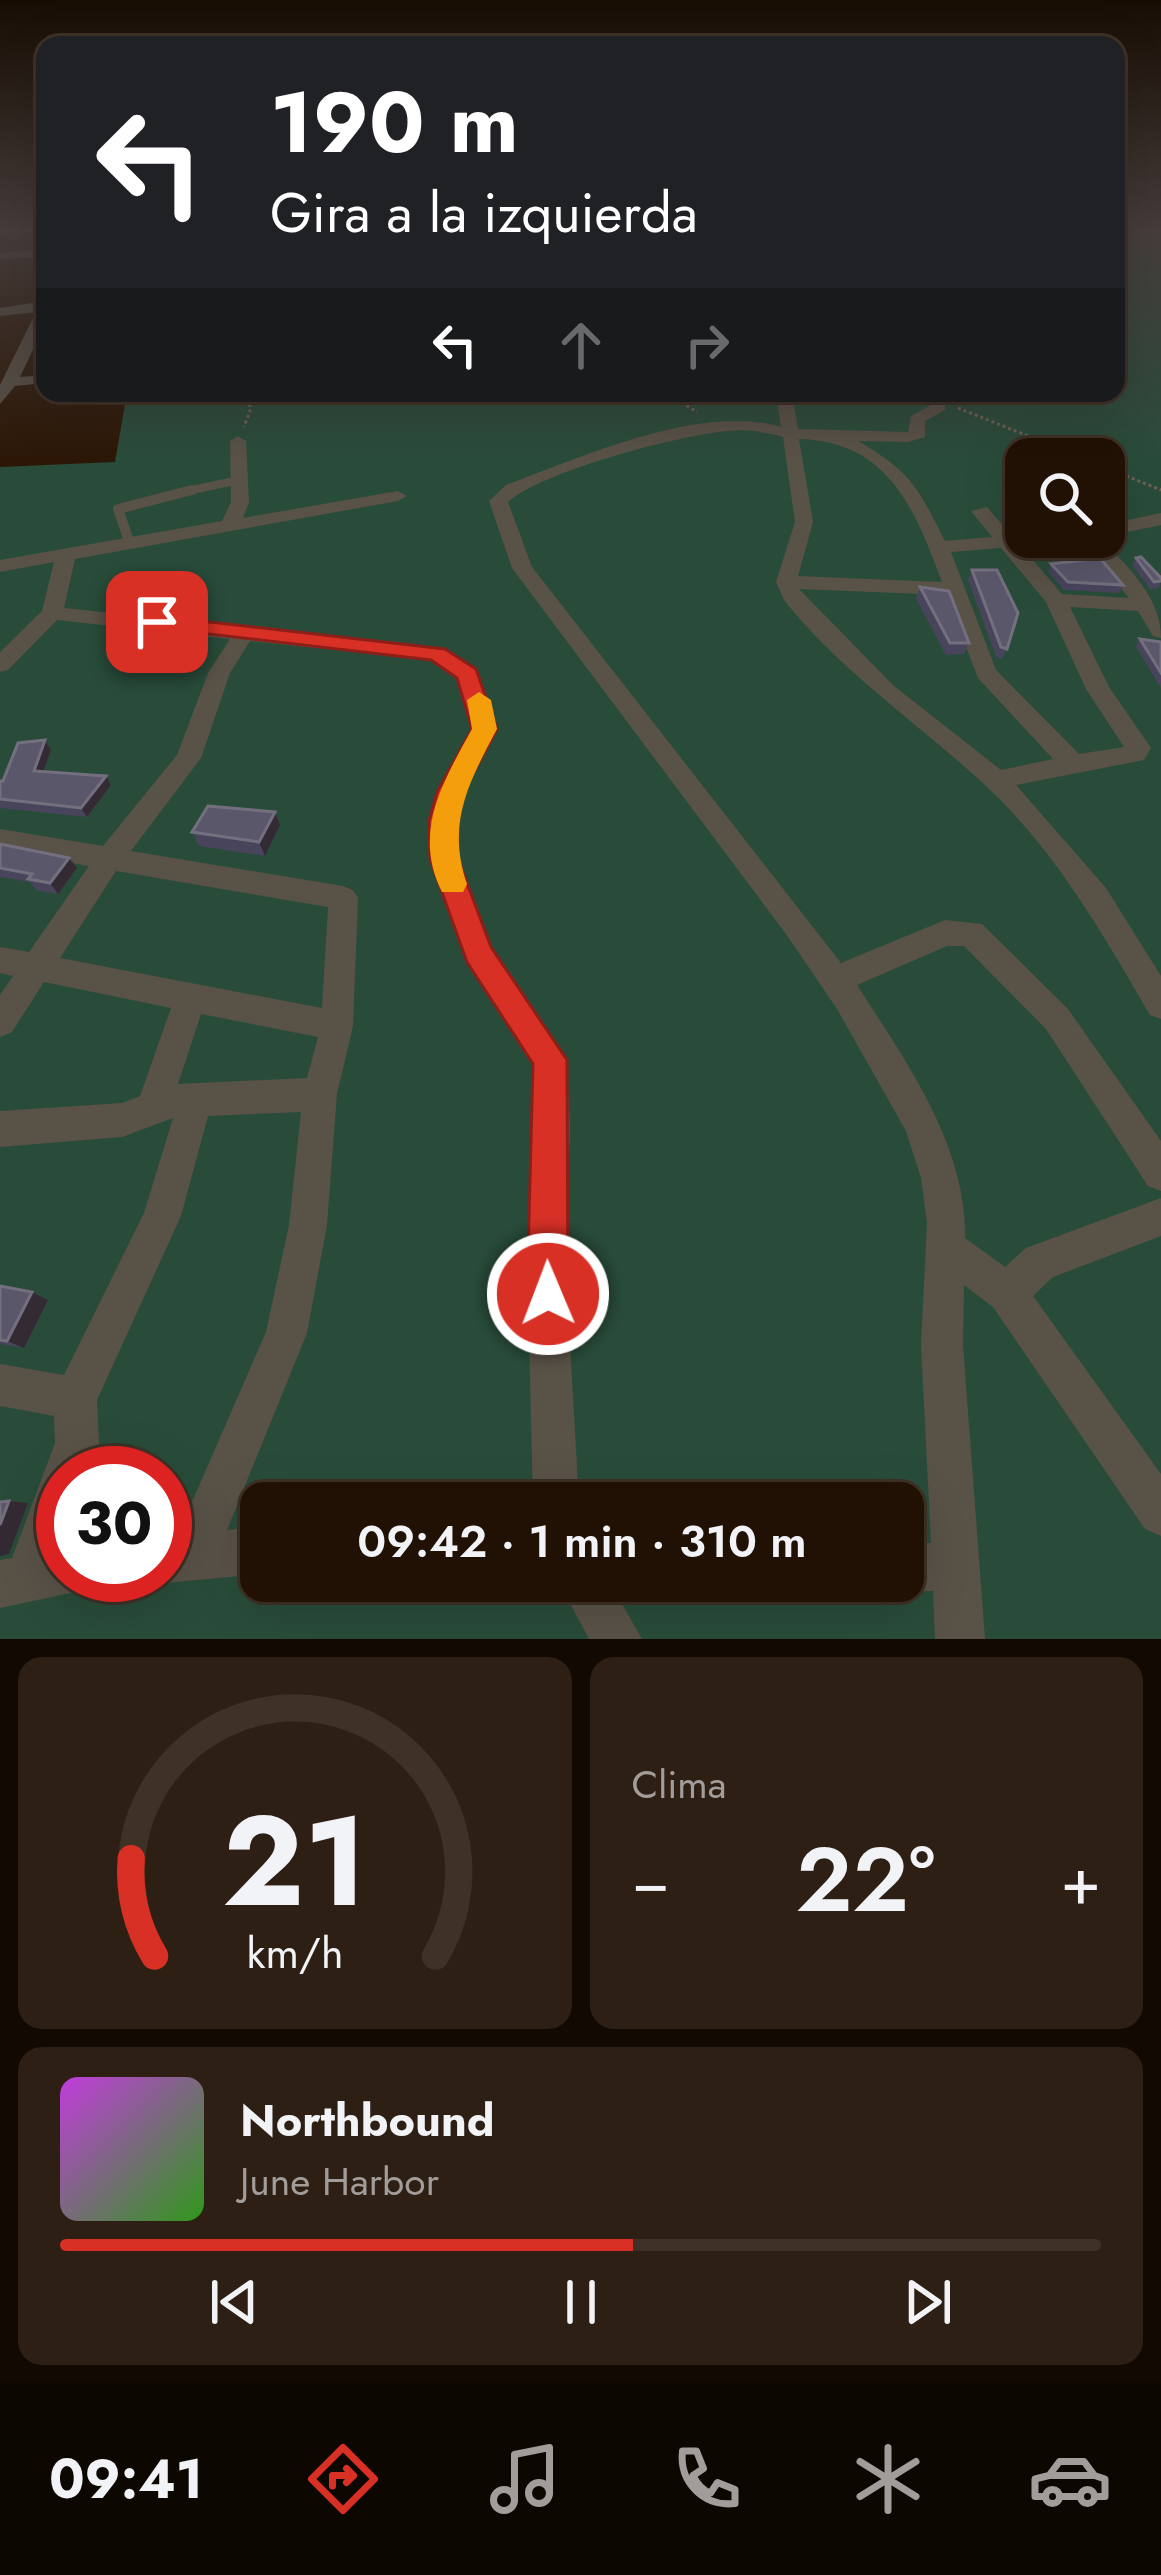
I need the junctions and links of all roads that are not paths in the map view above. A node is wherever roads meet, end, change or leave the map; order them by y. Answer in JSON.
{"nodes":[{"id":1,"x":34,"y":307,"type":"edge"},
{"id":2,"x":0,"y":312,"type":"edge"},
{"id":3,"x":36,"y":325,"type":"edge"},
{"id":4,"x":36,"y":380,"type":"edge"},
{"id":5,"x":9,"y":382,"type":"junction"},
{"id":6,"x":0,"y":399,"type":"edge"},
{"id":7,"x":785,"y":402,"type":"edge"},
{"id":8,"x":939,"y":407,"type":"road end"},
{"id":9,"x":789,"y":434,"type":"junction"},
{"id":10,"x":836,"y":434,"type":"junction"},
{"id":11,"x":238,"y":441,"type":"road end"},
{"id":12,"x":239,"y":480,"type":"junction"},
{"id":13,"x":398,"y":496,"type":"dead end"},
{"id":14,"x":980,"y":512,"type":"dead end"},
{"id":15,"x":1161,"y":519,"type":"edge"},
{"id":16,"x":230,"y":524,"type":"junction"},
{"id":17,"x":1125,"y":527,"type":"edge"},
{"id":18,"x":1125,"y":532,"type":"edge"},
{"id":19,"x":1003,"y":542,"type":"junction"},
{"id":20,"x":1161,"y":542,"type":"edge"},
{"id":21,"x":130,"y":544,"type":"junction"},
{"id":22,"x":939,"y":547,"type":"junction"},
{"id":23,"x":65,"y":558,"type":"junction"},
{"id":24,"x":1106,"y":558,"type":"edge"},
{"id":25,"x":0,"y":566,"type":"edge"},
{"id":26,"x":786,"y":582,"type":"junction"},
{"id":27,"x":952,"y":589,"type":"junction"},
{"id":28,"x":1056,"y":600,"type":"junction"},
{"id":29,"x":1143,"y":605,"type":"junction"},
{"id":30,"x":52,"y":613,"type":"junction"},
{"id":31,"x":1161,"y":631,"type":"edge"},
{"id":32,"x":245,"y":632,"type":"junction"},
{"id":33,"x":0,"y":665,"type":"edge"},
{"id":34,"x":1073,"y":764,"type":"junction"},
{"id":35,"x":996,"y":780,"type":"junction"},
{"id":36,"x":0,"y":840,"type":"edge"},
{"id":37,"x":109,"y":859,"type":"junction"},
{"id":38,"x":0,"y":960,"type":"edge"},
{"id":39,"x":36,"y":969,"type":"junction"},
{"id":40,"x":833,"y":981,"type":"junction"},
{"id":41,"x":191,"y":997,"type":"junction"},
{"id":42,"x":1161,"y":1005,"type":"edge"},
{"id":43,"x":0,"y":1022,"type":"edge"},
{"id":44,"x":337,"y":1026,"type":"junction"},
{"id":45,"x":320,"y":1094,"type":"junction"},
{"id":46,"x":182,"y":1101,"type":"junction"},
{"id":47,"x":0,"y":1129,"type":"edge"},
{"id":48,"x":1161,"y":1173,"type":"edge"},
{"id":49,"x":1161,"y":1217,"type":"edge"},
{"id":50,"x":942,"y":1245,"type":"junction"},
{"id":51,"x":1006,"y":1293,"type":"junction"},
{"id":52,"x":0,"y":1385,"type":"edge"},
{"id":53,"x":75,"y":1398,"type":"junction"},
{"id":54,"x":76,"y":1446,"type":"edge"},
{"id":55,"x":555,"y":1482,"type":"edge"},
{"id":56,"x":1161,"y":1513,"type":"edge"},
{"id":57,"x":192,"y":1530,"type":"edge"},
{"id":58,"x":240,"y":1552,"type":"edge"},
{"id":59,"x":192,"y":1556,"type":"edge"},
{"id":60,"x":952,"y":1566,"type":"junction"},
{"id":61,"x":924,"y":1567,"type":"edge"},
{"id":62,"x":595,"y":1602,"type":"edge"},
{"id":63,"x":617,"y":1639,"type":"edge"},
{"id":64,"x":960,"y":1639,"type":"edge"}],
"edges":[{"from":1,"to":2,"type":"street"},
{"from":3,"to":5,"type":"street"},
{"from":4,"to":5,"type":"street"},
{"from":5,"to":6,"type":"street"},
{"from":7,"to":9,"type":"street"},
{"from":8,"to":10,"type":"street"},
{"from":9,"to":10,"type":"street"},
{"from":9,"to":26,"type":"street"},
{"from":9,"to":40,"type":"street"},
{"from":10,"to":22,"type":"street"},
{"from":11,"to":12,"type":"street"},
{"from":12,"to":16,"type":"street"},
{"from":12,"to":21,"type":"lane"},
{"from":13,"to":16,"type":"street"},
{"from":14,"to":19,"type":"street"},
{"from":15,"to":17,"type":"street"},
{"from":16,"to":21,"type":"street"},
{"from":18,"to":20,"type":"street"},
{"from":19,"to":22,"type":"street"},
{"from":19,"to":28,"type":"street"},
{"from":21,"to":23,"type":"street"},
{"from":22,"to":27,"type":"street"},
{"from":23,"to":25,"type":"street"},
{"from":23,"to":30,"type":"street"},
{"from":24,"to":29,"type":"street"},
{"from":26,"to":27,"type":"street"},
{"from":26,"to":35,"type":"street"},
{"from":27,"to":34,"type":"street"},
{"from":28,"to":29,"type":"street"},
{"from":28,"to":34,"type":"street"},
{"from":29,"to":31,"type":"street"},
{"from":30,"to":32,"type":"street"},
{"from":30,"to":33,"type":"street"},
{"from":32,"to":37,"type":"street"},
{"from":32,"to":55,"type":"street"},
{"from":34,"to":35,"type":"street"},
{"from":35,"to":42,"type":"street"},
{"from":36,"to":37,"type":"street"},
{"from":37,"to":39,"type":"street"},
{"from":37,"to":44,"type":"street"},
{"from":38,"to":39,"type":"street"},
{"from":39,"to":41,"type":"street"},
{"from":39,"to":43,"type":"street"},
{"from":40,"to":48,"type":"street"},
{"from":40,"to":50,"type":"street"},
{"from":41,"to":44,"type":"street"},
{"from":41,"to":46,"type":"street"},
{"from":44,"to":45,"type":"street"},
{"from":45,"to":46,"type":"street"},
{"from":45,"to":57,"type":"street"},
{"from":46,"to":47,"type":"street"},
{"from":46,"to":53,"type":"street"},
{"from":49,"to":51,"type":"street"},
{"from":50,"to":51,"type":"street"},
{"from":50,"to":60,"type":"street"},
{"from":51,"to":56,"type":"street"},
{"from":52,"to":53,"type":"street"},
{"from":53,"to":54,"type":"street"},
{"from":58,"to":59,"type":"street"},
{"from":60,"to":61,"type":"street"},
{"from":60,"to":64,"type":"street"},
{"from":62,"to":63,"type":"street"}]}
